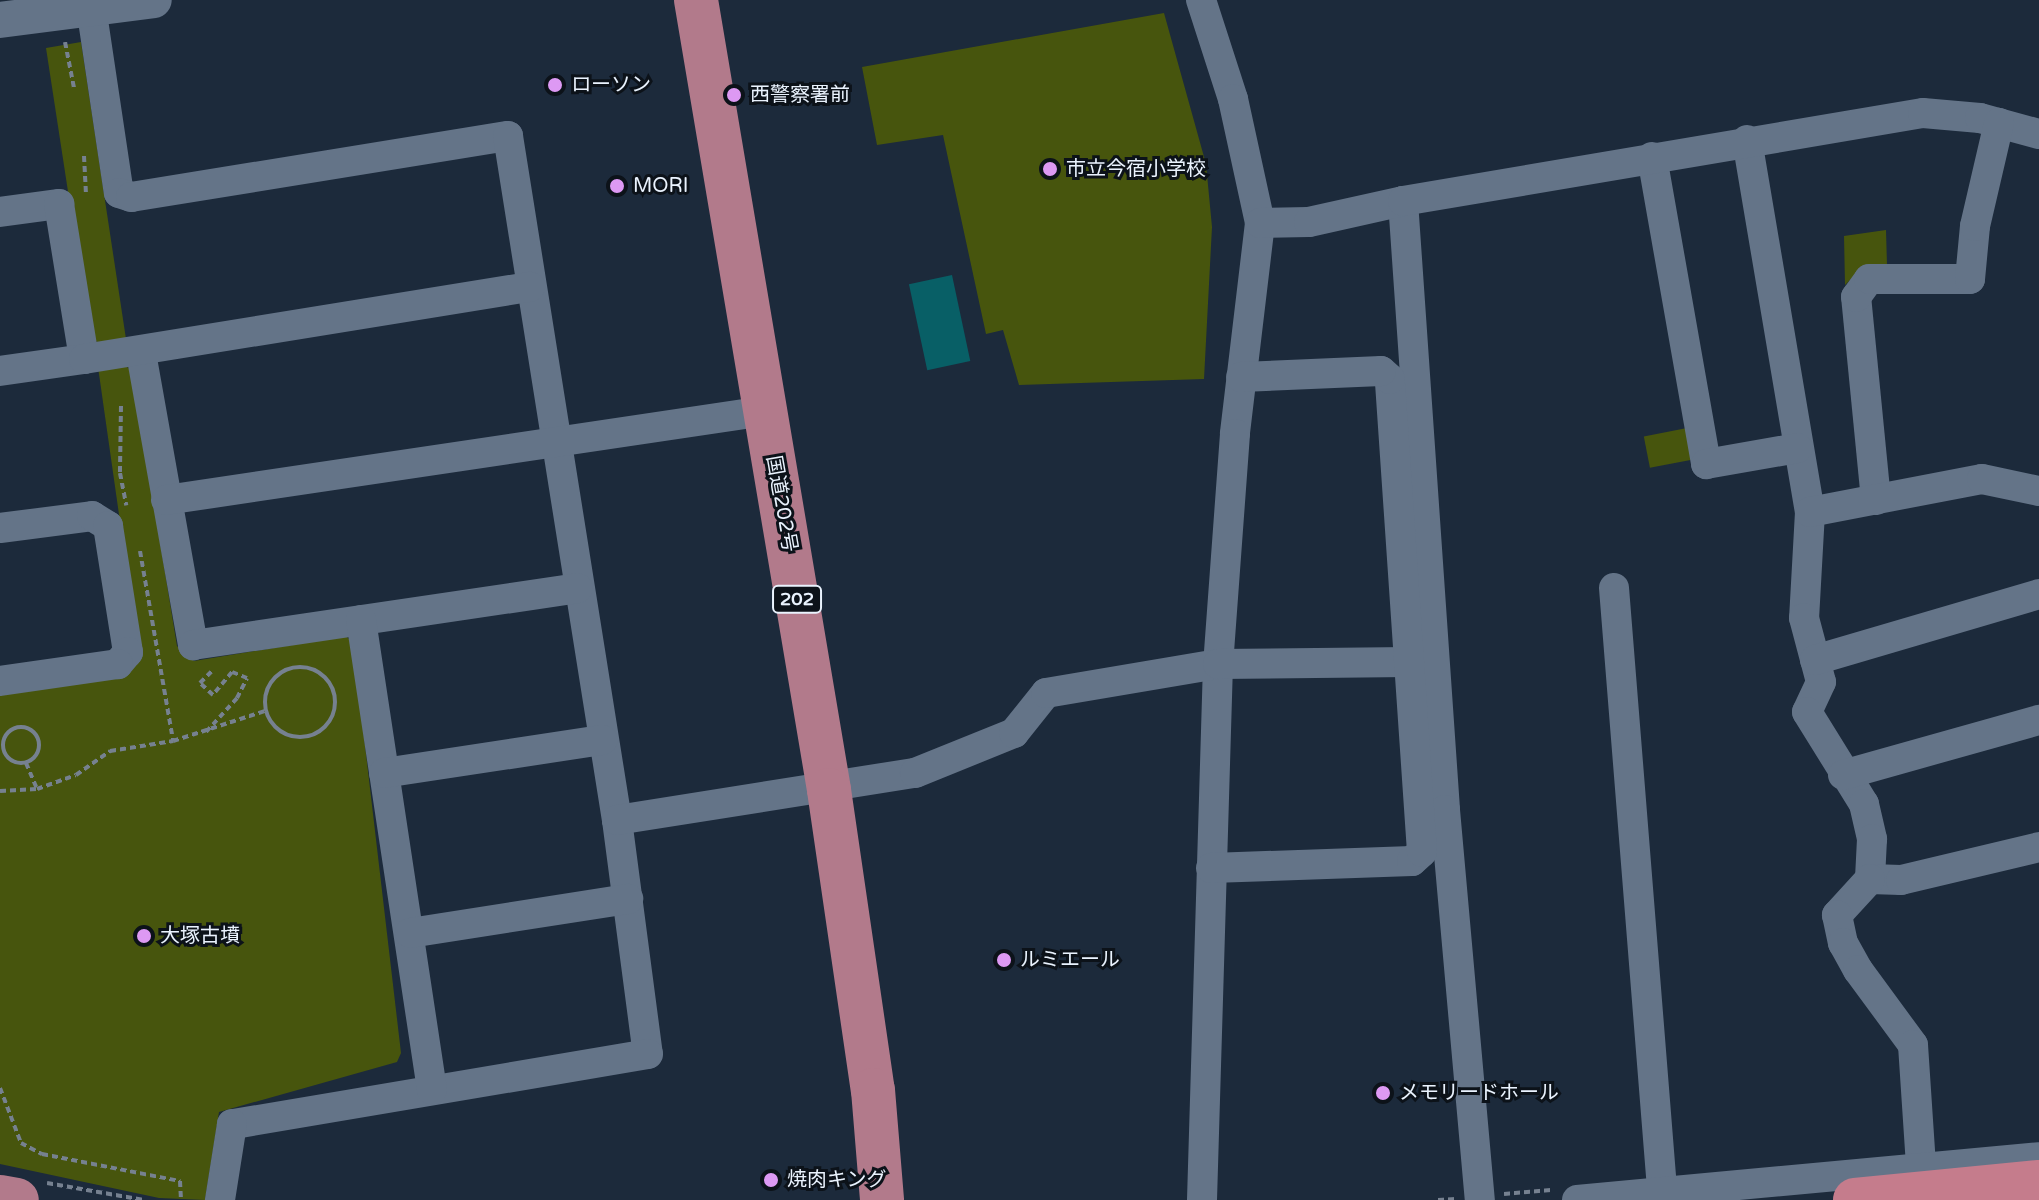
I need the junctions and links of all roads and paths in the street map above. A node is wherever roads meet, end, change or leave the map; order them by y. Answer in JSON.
{"nodes":[{"id":1,"x":154,"y":0,"type":"edge"},
{"id":2,"x":696,"y":0,"type":"edge"},
{"id":3,"x":1201,"y":0,"type":"edge"},
{"id":4,"x":91,"y":4,"type":"edge"},
{"id":5,"x":0,"y":20,"type":"edge"},
{"id":6,"x":1999,"y":123,"type":"junction"},
{"id":7,"x":2039,"y":134,"type":"edge"},
{"id":8,"x":1747,"y":140,"type":"junction"},
{"id":9,"x":1652,"y":157,"type":"junction"},
{"id":10,"x":1403,"y":201,"type":"junction"},
{"id":11,"x":0,"y":212,"type":"edge"},
{"id":12,"x":1260,"y":223,"type":"junction"},
{"id":13,"x":530,"y":287,"type":"junction"},
{"id":14,"x":141,"y":353,"type":"junction"},
{"id":15,"x":84,"y":359,"type":"junction"},
{"id":16,"x":0,"y":371,"type":"edge"},
{"id":17,"x":1241,"y":377,"type":"junction"},
{"id":18,"x":765,"y":411,"type":"junction"},
{"id":19,"x":552,"y":439,"type":"junction"},
{"id":20,"x":1798,"y":448,"type":"junction"},
{"id":21,"x":2039,"y":491,"type":"edge"},
{"id":22,"x":166,"y":500,"type":"junction"},
{"id":23,"x":1876,"y":500,"type":"junction"},
{"id":24,"x":1810,"y":512,"type":"junction"},
{"id":25,"x":0,"y":528,"type":"edge"},
{"id":26,"x":578,"y":588,"type":"junction"},
{"id":27,"x":1614,"y":588,"type":"dead end"},
{"id":28,"x":2039,"y":594,"type":"edge"},
{"id":29,"x":361,"y":620,"type":"junction"},
{"id":30,"x":218,"y":642,"type":"junction"},
{"id":31,"x":1815,"y":660,"type":"junction"},
{"id":32,"x":1409,"y":662,"type":"junction"},
{"id":33,"x":1218,"y":664,"type":"junction"},
{"id":34,"x":160,"y":667,"type":"dead end"},
{"id":35,"x":0,"y":681,"type":"edge"},
{"id":36,"x":336,"y":693,"type":"junction"},
{"id":37,"x":347,"y":693,"type":"dead end"},
{"id":38,"x":265,"y":711,"type":"junction"},
{"id":39,"x":2039,"y":720,"type":"edge"},
{"id":40,"x":205,"y":734,"type":"junction"},
{"id":41,"x":603,"y":740,"type":"junction"},
{"id":42,"x":173,"y":741,"type":"junction"},
{"id":43,"x":26,"y":763,"type":"junction"},
{"id":44,"x":384,"y":773,"type":"junction"},
{"id":45,"x":1843,"y":775,"type":"junction"},
{"id":46,"x":37,"y":789,"type":"junction"},
{"id":47,"x":829,"y":790,"type":"junction"},
{"id":48,"x":0,"y":791,"type":"edge"},
{"id":49,"x":617,"y":820,"type":"junction"},
{"id":50,"x":2039,"y":847,"type":"edge"},
{"id":51,"x":1211,"y":868,"type":"junction"},
{"id":52,"x":1870,"y":879,"type":"junction"},
{"id":53,"x":628,"y":899,"type":"junction"},
{"id":54,"x":410,"y":933,"type":"junction"},
{"id":55,"x":0,"y":1088,"type":"edge"},
{"id":56,"x":432,"y":1090,"type":"junction"},
{"id":57,"x":2039,"y":1157,"type":"edge"},
{"id":58,"x":1921,"y":1167,"type":"junction"},
{"id":59,"x":2039,"y":1182,"type":"edge"},
{"id":60,"x":1662,"y":1189,"type":"junction"},
{"id":61,"x":18,"y":1192,"type":"edge"},
{"id":62,"x":143,"y":1200,"type":"edge"},
{"id":63,"x":181,"y":1200,"type":"edge"},
{"id":64,"x":220,"y":1200,"type":"edge"},
{"id":65,"x":882,"y":1200,"type":"edge"},
{"id":66,"x":1202,"y":1200,"type":"edge"},
{"id":67,"x":1480,"y":1200,"type":"edge"},
{"id":68,"x":1577,"y":1200,"type":"edge"},
{"id":69,"x":1855,"y":1200,"type":"edge"}],
"edges":[{"from":1,"to":4,"type":"street"},
{"from":2,"to":18,"type":"highway","name":"国道202号","number":"202"},
{"from":3,"to":12,"type":"street"},
{"from":4,"to":5,"type":"street"},
{"from":4,"to":13,"type":"street"},
{"from":6,"to":7,"type":"street"},
{"from":6,"to":8,"type":"street"},
{"from":6,"to":23,"type":"street"},
{"from":8,"to":9,"type":"street"},
{"from":8,"to":20,"type":"street"},
{"from":9,"to":10,"type":"street"},
{"from":9,"to":20,"type":"street"},
{"from":10,"to":12,"type":"street"},
{"from":10,"to":67,"type":"street"},
{"from":11,"to":15,"type":"street"},
{"from":12,"to":17,"type":"street"},
{"from":13,"to":14,"type":"street"},
{"from":13,"to":19,"type":"street"},
{"from":14,"to":15,"type":"street"},
{"from":14,"to":22,"type":"street"},
{"from":15,"to":16,"type":"street"},
{"from":17,"to":32,"type":"street"},
{"from":17,"to":33,"type":"street"},
{"from":18,"to":19,"type":"street"},
{"from":18,"to":47,"type":"highway","name":"国道202号","number":"202"},
{"from":19,"to":22,"type":"street"},
{"from":19,"to":26,"type":"street"},
{"from":20,"to":24,"type":"street"},
{"from":21,"to":23,"type":"street"},
{"from":22,"to":30,"type":"street"},
{"from":23,"to":24,"type":"street"},
{"from":24,"to":31,"type":"street"},
{"from":25,"to":35,"type":"street"},
{"from":26,"to":29,"type":"street"},
{"from":26,"to":41,"type":"street"},
{"from":27,"to":60,"type":"street"},
{"from":28,"to":31,"type":"street"},
{"from":29,"to":30,"type":"street"},
{"from":29,"to":44,"type":"street"},
{"from":30,"to":40,"type":"path"},
{"from":31,"to":45,"type":"street"},
{"from":32,"to":33,"type":"street"},
{"from":32,"to":51,"type":"street"},
{"from":33,"to":47,"type":"street"},
{"from":33,"to":51,"type":"street"},
{"from":34,"to":42,"type":"path"},
{"from":36,"to":37,"type":"path"},
{"from":36,"to":38,"type":"path"},
{"from":36,"to":38,"type":"path"},
{"from":38,"to":40,"type":"path"},
{"from":39,"to":45,"type":"street"},
{"from":40,"to":42,"type":"path"},
{"from":41,"to":44,"type":"street"},
{"from":41,"to":49,"type":"street"},
{"from":42,"to":46,"type":"path"},
{"from":43,"to":43,"type":"path"},
{"from":43,"to":46,"type":"path"},
{"from":44,"to":54,"type":"street"},
{"from":45,"to":52,"type":"street"},
{"from":46,"to":48,"type":"path"},
{"from":47,"to":49,"type":"street"},
{"from":47,"to":65,"type":"highway","name":"国道202号","number":"202"},
{"from":49,"to":53,"type":"street"},
{"from":50,"to":52,"type":"street"},
{"from":51,"to":66,"type":"street"},
{"from":52,"to":58,"type":"street"},
{"from":53,"to":54,"type":"street"},
{"from":53,"to":56,"type":"street"},
{"from":54,"to":56,"type":"street"},
{"from":55,"to":63,"type":"path"},
{"from":56,"to":64,"type":"street"},
{"from":57,"to":58,"type":"street"},
{"from":58,"to":60,"type":"street"},
{"from":59,"to":69,"type":"highway"},
{"from":60,"to":68,"type":"street"},
{"from":61,"to":62,"type":"path"}]}
